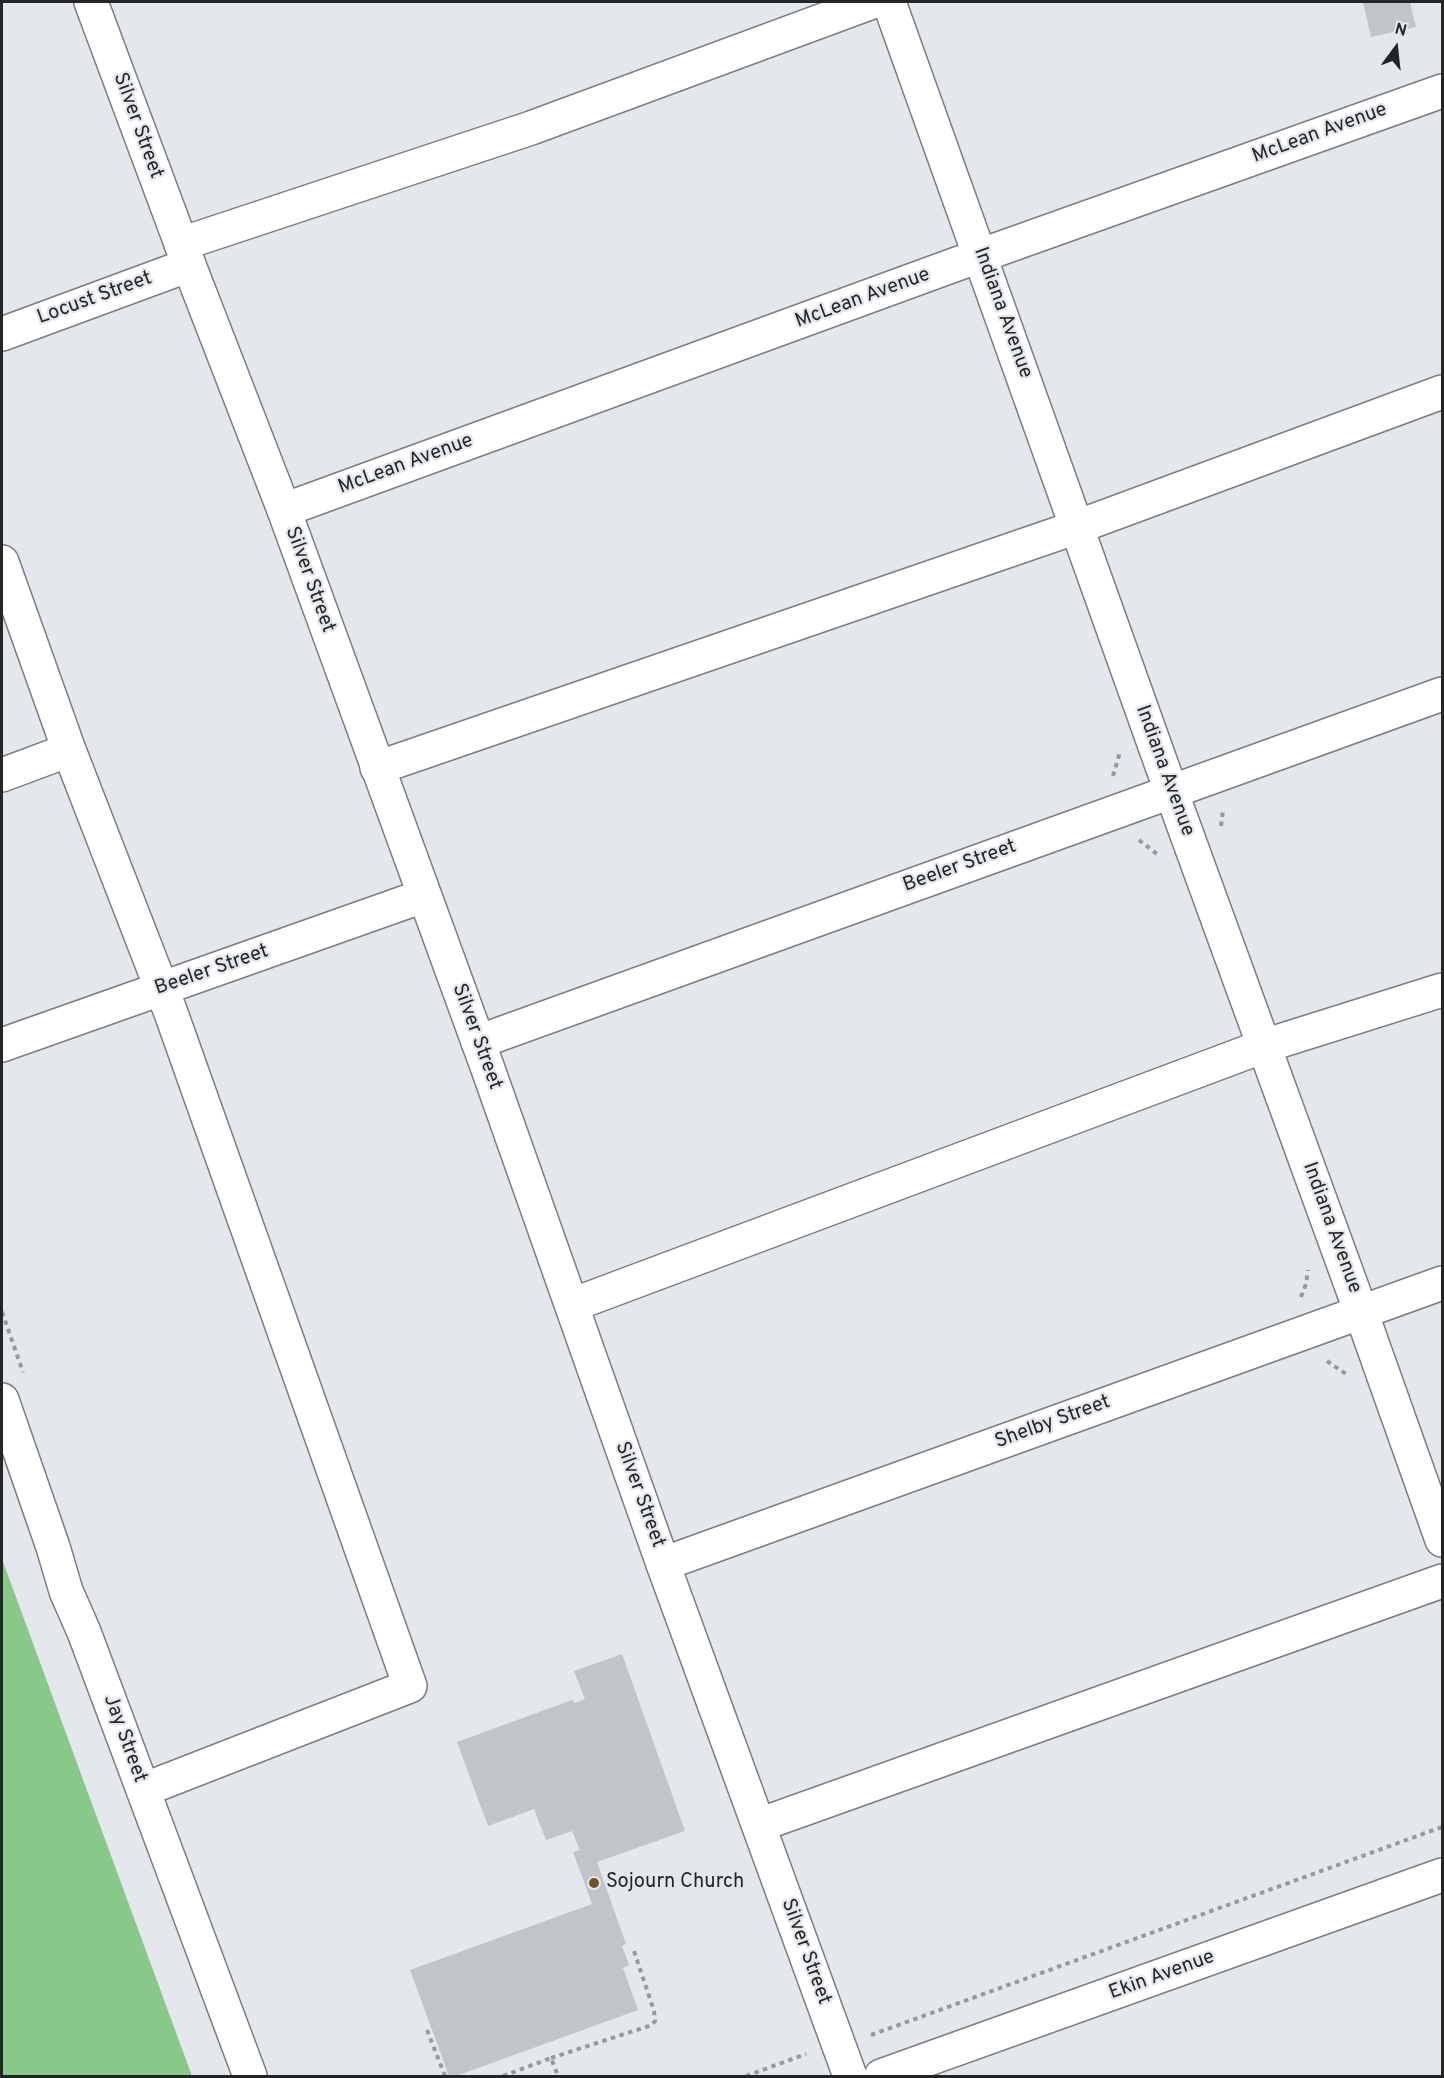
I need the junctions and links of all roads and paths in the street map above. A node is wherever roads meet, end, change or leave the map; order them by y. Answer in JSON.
{"nodes":[{"id":1,"x":91,"y":2,"type":"edge"},
{"id":2,"x":872,"y":2,"type":"edge"},
{"id":3,"x":889,"y":2,"type":"edge"},
{"id":4,"x":1443,"y":91,"type":"edge"},
{"id":5,"x":185,"y":254,"type":"junction"},
{"id":6,"x":981,"y":255,"type":"junction"},
{"id":7,"x":2,"y":334,"type":"edge"},
{"id":8,"x":1443,"y":392,"type":"edge"},
{"id":9,"x":284,"y":510,"type":"junction"},
{"id":10,"x":1077,"y":528,"type":"junction"},
{"id":11,"x":2,"y":562,"type":"edge"},
{"id":12,"x":1443,"y":694,"type":"edge"},
{"id":13,"x":1120,"y":748,"type":"dead end"},
{"id":14,"x":69,"y":750,"type":"junction"},
{"id":15,"x":377,"y":768,"type":"junction"},
{"id":16,"x":2,"y":775,"type":"edge"},
{"id":17,"x":1110,"y":782,"type":"dead end"},
{"id":18,"x":1171,"y":791,"type":"junction"},
{"id":19,"x":1224,"y":807,"type":"dead end"},
{"id":20,"x":1221,"y":838,"type":"dead end"},
{"id":21,"x":423,"y":896,"type":"junction"},
{"id":22,"x":162,"y":988,"type":"junction"},
{"id":23,"x":1443,"y":990,"type":"edge"},
{"id":24,"x":478,"y":1042,"type":"junction"},
{"id":25,"x":2,"y":1045,"type":"edge"},
{"id":26,"x":1264,"y":1046,"type":"junction"},
{"id":27,"x":1443,"y":1282,"type":"edge"},
{"id":28,"x":572,"y":1305,"type":"junction"},
{"id":29,"x":1361,"y":1312,"type":"junction"},
{"id":30,"x":2,"y":1400,"type":"edge"},
{"id":31,"x":1443,"y":1540,"type":"edge"},
{"id":32,"x":663,"y":1564,"type":"junction"},
{"id":33,"x":1443,"y":1581,"type":"edge"},
{"id":34,"x":143,"y":1790,"type":"junction"},
{"id":35,"x":759,"y":1825,"type":"junction"},
{"id":36,"x":1443,"y":1827,"type":"edge"},
{"id":37,"x":1443,"y":1875,"type":"edge"},
{"id":38,"x":634,"y":1951,"type":"dead end"},
{"id":39,"x":427,"y":2030,"type":"dead end"},
{"id":40,"x":869,"y":2036,"type":"dead end"},
{"id":41,"x":551,"y":2058,"type":"junction"},
{"id":42,"x":250,"y":2076,"type":"edge"},
{"id":43,"x":445,"y":2076,"type":"edge"},
{"id":44,"x":503,"y":2076,"type":"edge"},
{"id":45,"x":558,"y":2076,"type":"edge"},
{"id":46,"x":850,"y":2076,"type":"edge"},
{"id":47,"x":881,"y":2076,"type":"edge"}],
"edges":[{"from":1,"to":5,"type":"street","name":"Silver Street"},
{"from":2,"to":5,"type":"street","name":"Locust Street"},
{"from":3,"to":6,"type":"street","name":"Indiana Avenue"},
{"from":4,"to":6,"type":"street","name":"McLean Avenue"},
{"from":5,"to":7,"type":"street","name":"Locust Street"},
{"from":5,"to":9,"type":"street","name":"Silver Street"},
{"from":6,"to":9,"type":"street","name":"McLean Avenue"},
{"from":6,"to":10,"type":"street","name":"Indiana Avenue"},
{"from":8,"to":10,"type":"street"},
{"from":9,"to":15,"type":"street","name":"Silver Street"},
{"from":10,"to":15,"type":"street"},
{"from":10,"to":18,"type":"street","name":"Indiana Avenue"},
{"from":11,"to":14,"type":"street"},
{"from":12,"to":18,"type":"street","name":"Beeler Street"},
{"from":13,"to":17,"type":"path"},
{"from":14,"to":16,"type":"street"},
{"from":14,"to":22,"type":"street"},
{"from":15,"to":21,"type":"street","name":"Silver Street"},
{"from":18,"to":24,"type":"street","name":"Beeler Street"},
{"from":18,"to":26,"type":"street","name":"Indiana Avenue"},
{"from":19,"to":20,"type":"path"},
{"from":21,"to":22,"type":"street","name":"Beeler Street"},
{"from":21,"to":24,"type":"street","name":"Silver Street"},
{"from":22,"to":25,"type":"street","name":"Beeler Street"},
{"from":22,"to":34,"type":"street"},
{"from":23,"to":26,"type":"street"},
{"from":24,"to":28,"type":"street","name":"Silver Street"},
{"from":26,"to":28,"type":"street"},
{"from":26,"to":29,"type":"street","name":"Indiana Avenue"},
{"from":27,"to":29,"type":"street","name":"Shelby Street"},
{"from":28,"to":32,"type":"street","name":"Silver Street"},
{"from":29,"to":31,"type":"street","name":"Indiana Avenue"},
{"from":29,"to":32,"type":"street","name":"Shelby Street"},
{"from":30,"to":34,"type":"street","name":"Jay Street"},
{"from":32,"to":35,"type":"street","name":"Silver Street"},
{"from":33,"to":35,"type":"street"},
{"from":34,"to":42,"type":"street","name":"Jay Street"},
{"from":35,"to":46,"type":"street","name":"Silver Street"},
{"from":36,"to":40,"type":"path"},
{"from":37,"to":47,"type":"street","name":"Ekin Avenue"},
{"from":38,"to":41,"type":"path"},
{"from":39,"to":43,"type":"path"},
{"from":41,"to":44,"type":"path"},
{"from":41,"to":45,"type":"path"}]}
